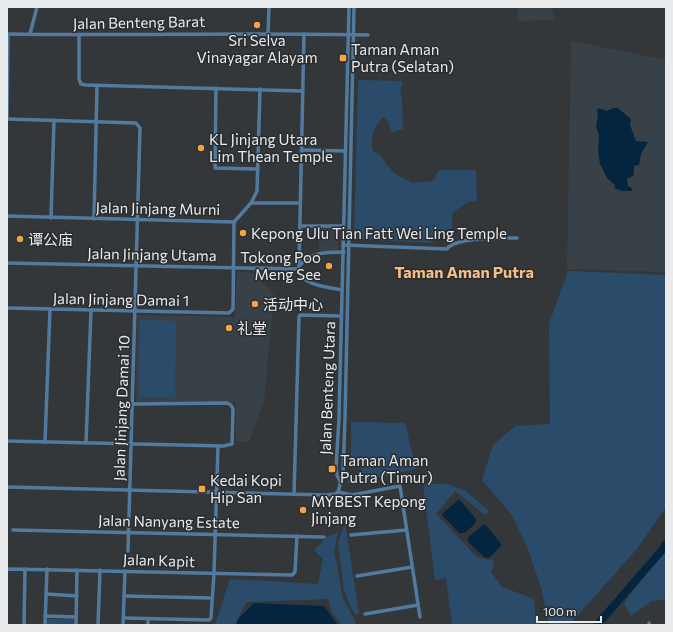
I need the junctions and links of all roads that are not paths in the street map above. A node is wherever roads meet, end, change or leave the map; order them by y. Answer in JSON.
{"nodes":[{"id":1,"x":37,"y":7,"type":"edge"},
{"id":2,"x":269,"y":7,"type":"edge"},
{"id":3,"x":349,"y":7,"type":"edge"},
{"id":4,"x":354,"y":7,"type":"edge"},
{"id":5,"x":8,"y":34,"type":"edge"},
{"id":6,"x":30,"y":34,"type":"junction"},
{"id":7,"x":268,"y":34,"type":"junction"},
{"id":8,"x":304,"y":34,"type":"junction"},
{"id":9,"x":348,"y":34,"type":"junction"},
{"id":10,"x":354,"y":34,"type":"junction"},
{"id":11,"x":79,"y":35,"type":"junction"},
{"id":12,"x":368,"y":35,"type":"dead end"},
{"id":13,"x":347,"y":77,"type":"junction"},
{"id":14,"x":354,"y":77,"type":"junction"},
{"id":15,"x":97,"y":86,"type":"junction"},
{"id":16,"x":216,"y":88,"type":"junction"},
{"id":17,"x":260,"y":89,"type":"junction"},
{"id":18,"x":303,"y":91,"type":"junction"},
{"id":19,"x":7,"y":118,"type":"edge"},
{"id":20,"x":54,"y":120,"type":"junction"},
{"id":21,"x":96,"y":122,"type":"junction"},
{"id":22,"x":302,"y":150,"type":"junction"},
{"id":23,"x":345,"y":151,"type":"junction"},
{"id":24,"x":258,"y":169,"type":"junction"},
{"id":25,"x":251,"y":203,"type":"junction"},
{"id":26,"x":300,"y":203,"type":"junction"},
{"id":27,"x":7,"y":216,"type":"edge"},
{"id":28,"x":51,"y":218,"type":"junction"},
{"id":29,"x":94,"y":219,"type":"junction"},
{"id":30,"x":138,"y":220,"type":"junction"},
{"id":31,"x":234,"y":222,"type":"junction"},
{"id":32,"x":300,"y":226,"type":"junction"},
{"id":33,"x":343,"y":226,"type":"junction"},
{"id":34,"x":517,"y":238,"type":"dead end"},
{"id":35,"x":343,"y":245,"type":"junction"},
{"id":36,"x":349,"y":246,"type":"junction"},
{"id":37,"x":342,"y":252,"type":"junction"},
{"id":38,"x":349,"y":252,"type":"junction"},
{"id":39,"x":7,"y":263,"type":"edge"},
{"id":40,"x":137,"y":266,"type":"junction"},
{"id":41,"x":234,"y":268,"type":"junction"},
{"id":42,"x":298,"y":268,"type":"junction"},
{"id":43,"x":342,"y":290,"type":"junction"},
{"id":44,"x":7,"y":308,"type":"edge"},
{"id":45,"x":50,"y":309,"type":"junction"},
{"id":46,"x":91,"y":310,"type":"junction"},
{"id":47,"x":135,"y":311,"type":"junction"},
{"id":48,"x":341,"y":316,"type":"junction"},
{"id":49,"x":133,"y":404,"type":"junction"},
{"id":50,"x":7,"y":441,"type":"edge"},
{"id":51,"x":45,"y":442,"type":"junction"},
{"id":52,"x":86,"y":443,"type":"junction"},
{"id":53,"x":132,"y":444,"type":"junction"},
{"id":54,"x":218,"y":446,"type":"junction"},
{"id":55,"x":340,"y":481,"type":"junction"},
{"id":56,"x":7,"y":487,"type":"edge"},
{"id":57,"x":130,"y":490,"type":"junction"},
{"id":58,"x":217,"y":492,"type":"junction"},
{"id":59,"x":338,"y":492,"type":"junction"},
{"id":60,"x":294,"y":494,"type":"junction"},
{"id":61,"x":13,"y":530,"type":"dead end"},
{"id":62,"x":406,"y":530,"type":"junction"},
{"id":63,"x":129,"y":533,"type":"junction"},
{"id":64,"x":215,"y":534,"type":"junction"},
{"id":65,"x":351,"y":535,"type":"dead end"},
{"id":66,"x":297,"y":536,"type":"junction"},
{"id":67,"x":324,"y":537,"type":"dead end"},
{"id":68,"x":128,"y":551,"type":"dead end"},
{"id":69,"x":412,"y":567,"type":"junction"},
{"id":70,"x":25,"y":569,"type":"junction"},
{"id":71,"x":47,"y":569,"type":"junction"},
{"id":72,"x":7,"y":570,"type":"edge"},
{"id":73,"x":78,"y":570,"type":"junction"},
{"id":74,"x":100,"y":570,"type":"junction"},
{"id":75,"x":125,"y":571,"type":"junction"},
{"id":76,"x":214,"y":573,"type":"junction"},
{"id":77,"x":357,"y":576,"type":"dead end"},
{"id":78,"x":46,"y":594,"type":"junction"},
{"id":79,"x":77,"y":596,"type":"junction"},
{"id":80,"x":124,"y":596,"type":"junction"},
{"id":81,"x":212,"y":598,"type":"junction"},
{"id":82,"x":418,"y":604,"type":"junction"},
{"id":83,"x":365,"y":614,"type":"dead end"},
{"id":84,"x":45,"y":616,"type":"junction"},
{"id":85,"x":76,"y":617,"type":"junction"},
{"id":86,"x":420,"y":617,"type":"dead end"},
{"id":87,"x":124,"y":618,"type":"junction"},
{"id":88,"x":148,"y":619,"type":"junction"},
{"id":89,"x":170,"y":619,"type":"junction"},
{"id":90,"x":191,"y":620,"type":"junction"},
{"id":91,"x":24,"y":625,"type":"edge"},
{"id":92,"x":45,"y":625,"type":"edge"},
{"id":93,"x":76,"y":625,"type":"edge"},
{"id":94,"x":98,"y":625,"type":"edge"},
{"id":95,"x":123,"y":625,"type":"edge"},
{"id":96,"x":148,"y":625,"type":"edge"},
{"id":97,"x":170,"y":625,"type":"edge"},
{"id":98,"x":191,"y":625,"type":"edge"}],
"edges":[{"from":1,"to":6,"type":"street"},
{"from":2,"to":7,"type":"street"},
{"from":3,"to":9,"type":"street","name":"Jalan Benteng Utara"},
{"from":4,"to":10,"type":"street","name":"Jalan Benteng Utara"},
{"from":5,"to":6,"type":"street","name":"Jalan Benteng Barat"},
{"from":5,"to":19,"type":"street"},
{"from":6,"to":11,"type":"street","name":"Jalan Benteng Barat"},
{"from":7,"to":8,"type":"street","name":"Jalan Benteng Barat"},
{"from":7,"to":11,"type":"street","name":"Jalan Benteng Barat"},
{"from":8,"to":9,"type":"street","name":"Jalan Benteng Barat"},
{"from":8,"to":18,"type":"street"},
{"from":9,"to":10,"type":"street","name":"Jalan Benteng Barat"},
{"from":9,"to":13,"type":"street","name":"Jalan Benteng Utara"},
{"from":10,"to":12,"type":"street","name":"Jalan Benteng Barat"},
{"from":10,"to":14,"type":"street","name":"Jalan Benteng Utara"},
{"from":11,"to":15,"type":"street"},
{"from":13,"to":14,"type":"street"},
{"from":13,"to":23,"type":"street","name":"Jalan Benteng Utara"},
{"from":14,"to":36,"type":"street","name":"Jalan Benteng Utara"},
{"from":15,"to":16,"type":"street"},
{"from":15,"to":21,"type":"street"},
{"from":16,"to":17,"type":"street"},
{"from":16,"to":24,"type":"street"},
{"from":17,"to":18,"type":"street"},
{"from":17,"to":24,"type":"street"},
{"from":18,"to":22,"type":"street"},
{"from":19,"to":20,"type":"street"},
{"from":20,"to":21,"type":"street"},
{"from":20,"to":28,"type":"street"},
{"from":21,"to":29,"type":"street"},
{"from":21,"to":30,"type":"street","name":"Jalan Jinjang Damai 10"},
{"from":22,"to":23,"type":"street"},
{"from":22,"to":26,"type":"street"},
{"from":23,"to":33,"type":"street","name":"Jalan Benteng Utara"},
{"from":24,"to":25,"type":"street"},
{"from":25,"to":26,"type":"street"},
{"from":25,"to":31,"type":"street","name":"Jalan Jinjang Murni"},
{"from":26,"to":32,"type":"street"},
{"from":27,"to":28,"type":"street","name":"Jalan Jinjang Murni"},
{"from":28,"to":29,"type":"street","name":"Jalan Jinjang Murni"},
{"from":29,"to":30,"type":"street","name":"Jalan Jinjang Murni"},
{"from":30,"to":31,"type":"street","name":"Jalan Jinjang Murni"},
{"from":30,"to":40,"type":"street","name":"Jalan Jinjang Damai 10"},
{"from":31,"to":41,"type":"street"},
{"from":32,"to":33,"type":"street"},
{"from":32,"to":42,"type":"street"},
{"from":33,"to":35,"type":"street","name":"Jalan Benteng Utara"},
{"from":34,"to":36,"type":"street"},
{"from":35,"to":36,"type":"street"},
{"from":35,"to":37,"type":"street","name":"Jalan Benteng Utara"},
{"from":36,"to":38,"type":"street","name":"Jalan Benteng Utara"},
{"from":37,"to":38,"type":"street"},
{"from":37,"to":42,"type":"street"},
{"from":37,"to":43,"type":"street","name":"Jalan Benteng Utara"},
{"from":38,"to":55,"type":"street","name":"Jalan Benteng Utara"},
{"from":39,"to":40,"type":"street","name":"Jalan Jinjang Utama"},
{"from":40,"to":41,"type":"street","name":"Jalan Jinjang Utama"},
{"from":40,"to":47,"type":"street","name":"Jalan Jinjang Damai 10"},
{"from":41,"to":42,"type":"street","name":"Jalan Jinjang Utama"},
{"from":41,"to":47,"type":"street","name":"Jalan Jinjang Damai 1"},
{"from":42,"to":43,"type":"street"},
{"from":43,"to":48,"type":"street","name":"Jalan Benteng Utara"},
{"from":44,"to":45,"type":"street","name":"Jalan Jinjang Damai 1"},
{"from":45,"to":46,"type":"street","name":"Jalan Jinjang Damai 1"},
{"from":45,"to":51,"type":"street"},
{"from":46,"to":47,"type":"street","name":"Jalan Jinjang Damai 1"},
{"from":46,"to":52,"type":"street"},
{"from":47,"to":49,"type":"street","name":"Jalan Jinjang Damai 10"},
{"from":48,"to":55,"type":"street","name":"Jalan Benteng Utara"},
{"from":48,"to":60,"type":"street"},
{"from":49,"to":53,"type":"street","name":"Jalan Jinjang Damai 10"},
{"from":49,"to":54,"type":"street"},
{"from":50,"to":51,"type":"street"},
{"from":51,"to":52,"type":"street"},
{"from":52,"to":53,"type":"street"},
{"from":53,"to":54,"type":"street"},
{"from":53,"to":57,"type":"street","name":"Jalan Jinjang Damai 10"},
{"from":54,"to":58,"type":"street"},
{"from":55,"to":59,"type":"street","name":"Jalan Benteng Utara"},
{"from":56,"to":57,"type":"street"},
{"from":57,"to":58,"type":"street"},
{"from":57,"to":63,"type":"street","name":"Jalan Jinjang Damai 10"},
{"from":58,"to":60,"type":"street"},
{"from":58,"to":64,"type":"street"},
{"from":59,"to":60,"type":"street"},
{"from":59,"to":62,"type":"street"},
{"from":61,"to":63,"type":"street","name":"Jalan Nanyang Estate"},
{"from":62,"to":65,"type":"street"},
{"from":62,"to":69,"type":"street"},
{"from":63,"to":64,"type":"street","name":"Jalan Nanyang Estate"},
{"from":63,"to":68,"type":"street","name":"Jalan Jinjang Damai 10"},
{"from":64,"to":66,"type":"street","name":"Jalan Nanyang Estate"},
{"from":64,"to":76,"type":"street"},
{"from":66,"to":67,"type":"street","name":"Jalan Nanyang Estate"},
{"from":66,"to":76,"type":"street","name":"Jalan Kapit"},
{"from":69,"to":77,"type":"street"},
{"from":69,"to":82,"type":"street"},
{"from":70,"to":71,"type":"street","name":"Jalan Kapit"},
{"from":70,"to":72,"type":"street","name":"Jalan Kapit"},
{"from":70,"to":91,"type":"street"},
{"from":71,"to":73,"type":"street","name":"Jalan Kapit"},
{"from":71,"to":78,"type":"street"},
{"from":73,"to":74,"type":"street","name":"Jalan Kapit"},
{"from":73,"to":79,"type":"street"},
{"from":74,"to":75,"type":"street","name":"Jalan Kapit"},
{"from":74,"to":94,"type":"street"},
{"from":75,"to":76,"type":"street","name":"Jalan Kapit"},
{"from":75,"to":80,"type":"street"},
{"from":76,"to":81,"type":"street"},
{"from":78,"to":79,"type":"street"},
{"from":78,"to":84,"type":"street"},
{"from":79,"to":85,"type":"street"},
{"from":80,"to":81,"type":"street"},
{"from":80,"to":87,"type":"street"},
{"from":81,"to":90,"type":"street"},
{"from":82,"to":83,"type":"street"},
{"from":82,"to":86,"type":"street"},
{"from":84,"to":85,"type":"street"},
{"from":84,"to":92,"type":"street"},
{"from":85,"to":93,"type":"street"},
{"from":87,"to":88,"type":"street"},
{"from":87,"to":95,"type":"street"},
{"from":88,"to":89,"type":"street"},
{"from":88,"to":96,"type":"street"},
{"from":89,"to":90,"type":"street"},
{"from":89,"to":97,"type":"street"},
{"from":90,"to":98,"type":"street"}]}
